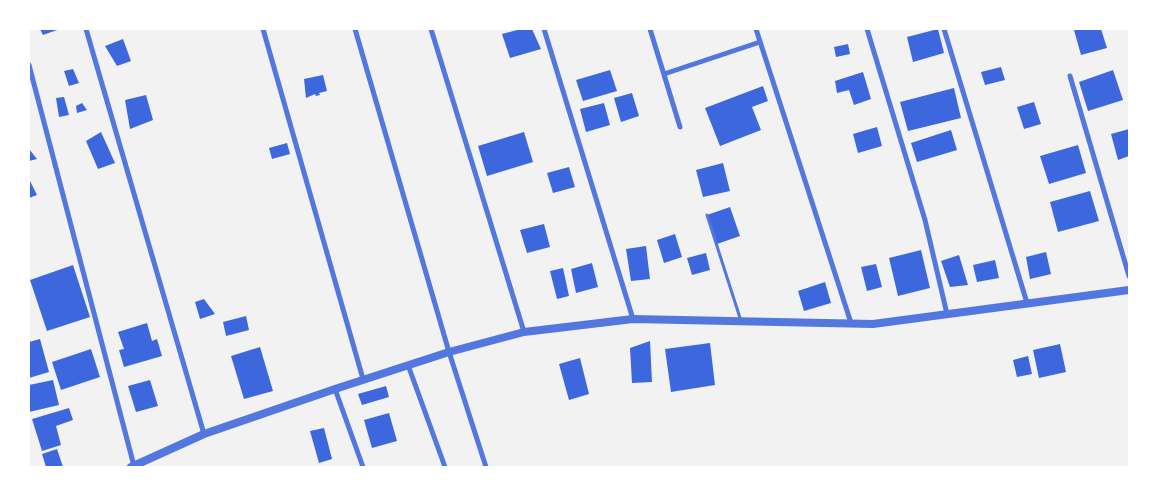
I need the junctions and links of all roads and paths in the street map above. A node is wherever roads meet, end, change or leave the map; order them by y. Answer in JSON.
{"nodes":[{"id":1,"x":86,"y":29,"type":"edge"},
{"id":2,"x":263,"y":29,"type":"edge"},
{"id":3,"x":355,"y":29,"type":"edge"},
{"id":4,"x":431,"y":29,"type":"edge"},
{"id":5,"x":544,"y":29,"type":"edge"},
{"id":6,"x":650,"y":29,"type":"edge"},
{"id":7,"x":756,"y":29,"type":"edge"},
{"id":8,"x":867,"y":29,"type":"edge"},
{"id":9,"x":944,"y":29,"type":"edge"},
{"id":10,"x":760,"y":42,"type":"junction"},
{"id":11,"x":29,"y":65,"type":"edge"},
{"id":12,"x":664,"y":74,"type":"junction"},
{"id":13,"x":1070,"y":76,"type":"dead end"},
{"id":14,"x":680,"y":127,"type":"dead end"},
{"id":15,"x":707,"y":215,"type":"dead end"},
{"id":16,"x":1129,"y":276,"type":"edge"},
{"id":17,"x":1129,"y":290,"type":"edge"},
{"id":18,"x":1027,"y":303,"type":"junction"},
{"id":19,"x":947,"y":314,"type":"junction"},
{"id":20,"x":632,"y":319,"type":"junction"},
{"id":21,"x":741,"y":321,"type":"junction"},
{"id":22,"x":851,"y":323,"type":"junction"},
{"id":23,"x":524,"y":332,"type":"junction"},
{"id":24,"x":449,"y":352,"type":"junction"},
{"id":25,"x":408,"y":365,"type":"junction"},
{"id":26,"x":364,"y":379,"type":"junction"},
{"id":27,"x":335,"y":389,"type":"junction"},
{"id":28,"x":204,"y":434,"type":"junction"},
{"id":29,"x":132,"y":467,"type":"edge"},
{"id":30,"x":363,"y":467,"type":"edge"},
{"id":31,"x":445,"y":467,"type":"edge"},
{"id":32,"x":486,"y":467,"type":"edge"}],
"edges":[{"from":1,"to":28,"type":"street"},
{"from":2,"to":26,"type":"street"},
{"from":3,"to":24,"type":"street"},
{"from":4,"to":23,"type":"street"},
{"from":5,"to":20,"type":"street"},
{"from":6,"to":12,"type":"street"},
{"from":7,"to":10,"type":"street"},
{"from":8,"to":19,"type":"street"},
{"from":9,"to":18,"type":"street"},
{"from":10,"to":12,"type":"street"},
{"from":10,"to":22,"type":"street"},
{"from":11,"to":29,"type":"street"},
{"from":12,"to":14,"type":"street"},
{"from":13,"to":16,"type":"street"},
{"from":15,"to":21,"type":"lane"},
{"from":17,"to":18,"type":"street"},
{"from":18,"to":19,"type":"street"},
{"from":19,"to":22,"type":"street"},
{"from":20,"to":21,"type":"street"},
{"from":20,"to":23,"type":"street"},
{"from":21,"to":22,"type":"street"},
{"from":23,"to":24,"type":"street"},
{"from":24,"to":25,"type":"street"},
{"from":24,"to":32,"type":"street"},
{"from":25,"to":26,"type":"street"},
{"from":25,"to":31,"type":"street"},
{"from":26,"to":27,"type":"street"},
{"from":27,"to":28,"type":"street"},
{"from":27,"to":30,"type":"street"},
{"from":28,"to":29,"type":"street"}]}
